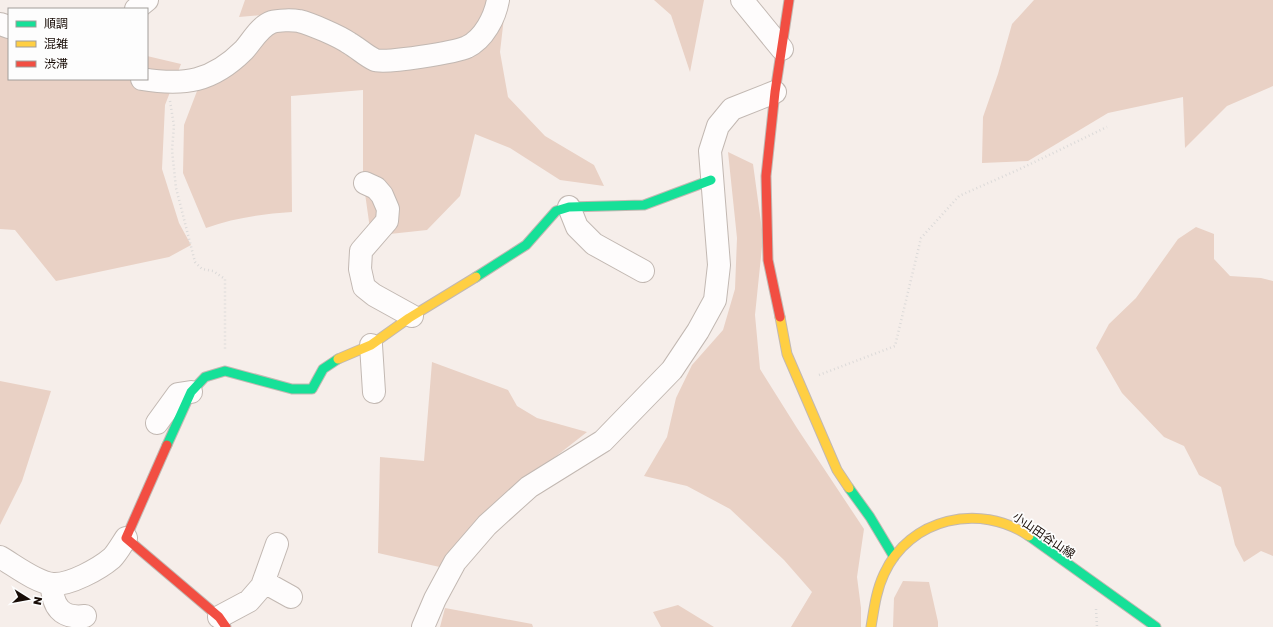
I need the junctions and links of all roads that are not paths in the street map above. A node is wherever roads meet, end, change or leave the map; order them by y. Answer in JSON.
{"nodes":[{"id":1,"x":148,"y":0,"type":"edge"},
{"id":2,"x":498,"y":0,"type":"edge"},
{"id":3,"x":742,"y":0,"type":"edge"},
{"id":4,"x":789,"y":0,"type":"edge"},
{"id":5,"x":137,"y":8,"type":"edge"},
{"id":6,"x":782,"y":49,"type":"junction"},
{"id":7,"x":148,"y":80,"type":"edge"},
{"id":8,"x":775,"y":92,"type":"junction"},
{"id":9,"x":711,"y":180,"type":"junction"},
{"id":10,"x":365,"y":183,"type":"dead end"},
{"id":11,"x":569,"y":207,"type":"junction"},
{"id":12,"x":643,"y":271,"type":"dead end"},
{"id":13,"x":412,"y":316,"type":"junction"},
{"id":14,"x":371,"y":345,"type":"junction"},
{"id":15,"x":191,"y":392,"type":"junction"},
{"id":16,"x":374,"y":392,"type":"dead end"},
{"id":17,"x":157,"y":423,"type":"dead end"},
{"id":18,"x":126,"y":538,"type":"junction"},
{"id":19,"x":277,"y":544,"type":"dead end"},
{"id":20,"x":0,"y":557,"type":"edge"},
{"id":21,"x":894,"y":557,"type":"junction"},
{"id":22,"x":264,"y":582,"type":"junction"},
{"id":23,"x":52,"y":584,"type":"junction"},
{"id":24,"x":292,"y":597,"type":"dead end"},
{"id":25,"x":84,"y":616,"type":"dead end"},
{"id":26,"x":223,"y":622,"type":"edge"},
{"id":27,"x":423,"y":627,"type":"edge"},
{"id":28,"x":871,"y":627,"type":"edge"},
{"id":29,"x":1156,"y":627,"type":"edge"}],
"edges":[{"from":1,"to":5,"type":"street"},
{"from":2,"to":7,"type":"street"},
{"from":3,"to":6,"type":"street"},
{"from":4,"to":6,"type":"street"},
{"from":6,"to":8,"type":"street"},
{"from":8,"to":9,"type":"street"},
{"from":8,"to":21,"type":"street"},
{"from":9,"to":11,"type":"street"},
{"from":9,"to":27,"type":"street"},
{"from":10,"to":13,"type":"street"},
{"from":11,"to":12,"type":"street"},
{"from":11,"to":13,"type":"street"},
{"from":13,"to":14,"type":"street"},
{"from":14,"to":15,"type":"street"},
{"from":14,"to":16,"type":"street"},
{"from":15,"to":17,"type":"street"},
{"from":15,"to":18,"type":"street"},
{"from":18,"to":23,"type":"street"},
{"from":18,"to":26,"type":"street"},
{"from":19,"to":22,"type":"street"},
{"from":20,"to":23,"type":"street"},
{"from":21,"to":28,"type":"street","name":"小山田谷山線"},
{"from":21,"to":29,"type":"street","name":"小山田谷山線"},
{"from":22,"to":24,"type":"street"},
{"from":22,"to":26,"type":"street"},
{"from":23,"to":25,"type":"street"}]}
